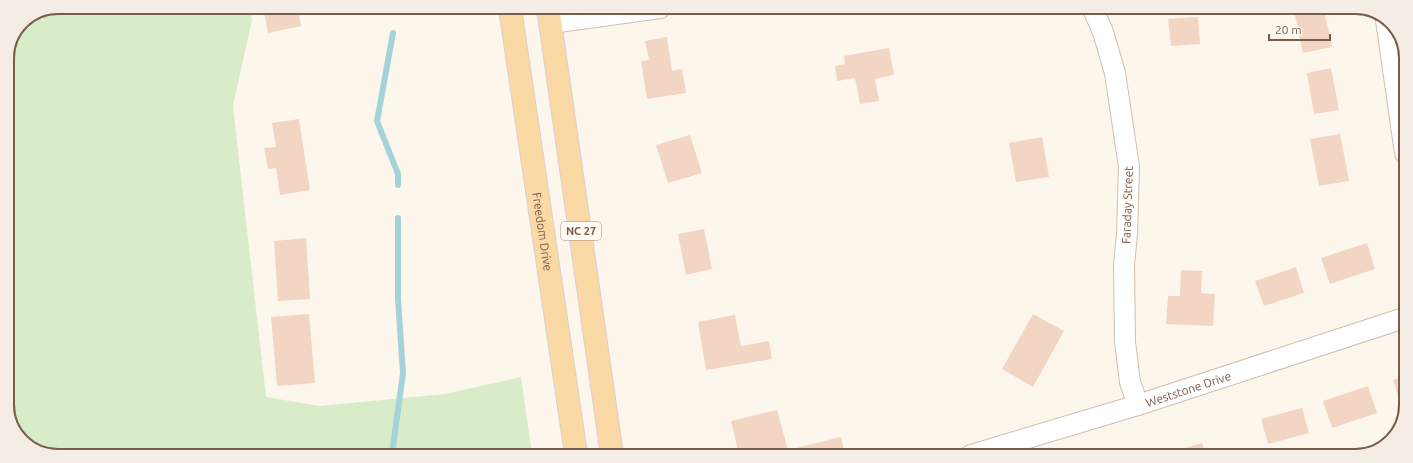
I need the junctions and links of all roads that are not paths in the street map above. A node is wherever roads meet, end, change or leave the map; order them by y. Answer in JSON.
{"nodes":[{"id":1,"x":511,"y":14,"type":"edge"},
{"id":2,"x":578,"y":14,"type":"edge"},
{"id":3,"x":1095,"y":14,"type":"edge"},
{"id":4,"x":550,"y":16,"type":"edge"},
{"id":5,"x":1387,"y":28,"type":"edge"},
{"id":6,"x":1399,"y":111,"type":"edge"},
{"id":7,"x":1399,"y":320,"type":"edge"},
{"id":8,"x":1138,"y":405,"type":"junction"},
{"id":9,"x":575,"y":449,"type":"edge"},
{"id":10,"x":611,"y":449,"type":"edge"},
{"id":11,"x":991,"y":449,"type":"edge"}],
"edges":[{"from":1,"to":9,"type":"main road","name":"Freedom Drive","number":"NC 27"},
{"from":2,"to":4,"type":"street"},
{"from":3,"to":8,"type":"street","name":"Faraday Street"},
{"from":4,"to":10,"type":"main road","number":"NC 27"},
{"from":5,"to":6,"type":"street"},
{"from":7,"to":8,"type":"street","name":"Weststone Drive"},
{"from":8,"to":11,"type":"street","name":"Weststone Drive"}]}
